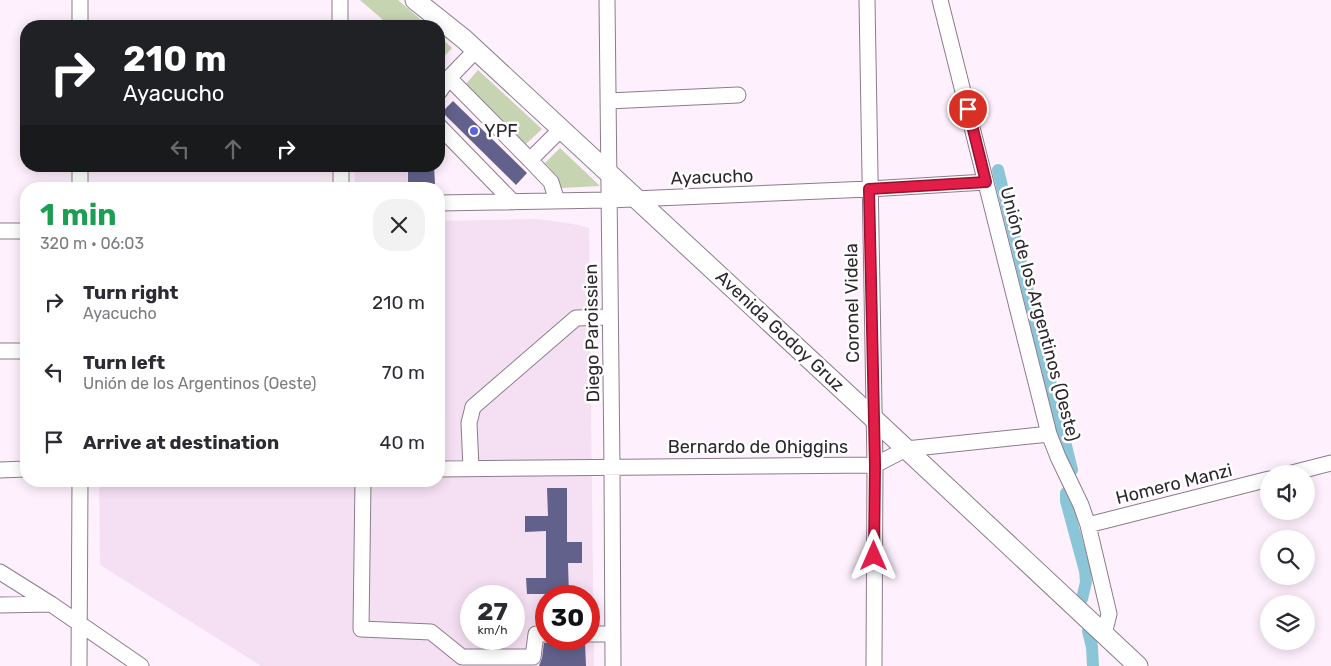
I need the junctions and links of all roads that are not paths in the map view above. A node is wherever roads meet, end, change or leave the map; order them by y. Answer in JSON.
{"nodes":[{"id":1,"x":80,"y":0,"type":"edge"},
{"id":2,"x":340,"y":0,"type":"edge"},
{"id":3,"x":415,"y":0,"type":"edge"},
{"id":4,"x":432,"y":0,"type":"edge"},
{"id":5,"x":607,"y":0,"type":"edge"},
{"id":6,"x":867,"y":0,"type":"edge"},
{"id":7,"x":940,"y":0,"type":"edge"},
{"id":8,"x":80,"y":20,"type":"edge"},
{"id":9,"x":340,"y":20,"type":"edge"},
{"id":10,"x":440,"y":20,"type":"edge"},
{"id":11,"x":445,"y":24,"type":"edge"},
{"id":12,"x":470,"y":44,"type":"junction"},
{"id":13,"x":449,"y":78,"type":"junction"},
{"id":14,"x":445,"y":84,"type":"edge"},
{"id":15,"x":738,"y":95,"type":"dead end"},
{"id":16,"x":608,"y":101,"type":"junction"},
{"id":17,"x":561,"y":129,"type":"junction"},
{"id":18,"x":445,"y":132,"type":"edge"},
{"id":19,"x":530,"y":160,"type":"junction"},
{"id":20,"x":608,"y":173,"type":"junction"},
{"id":21,"x":986,"y":182,"type":"junction"},
{"id":22,"x":869,"y":189,"type":"junction"},
{"id":23,"x":638,"y":199,"type":"junction"},
{"id":24,"x":609,"y":200,"type":"junction"},
{"id":25,"x":557,"y":201,"type":"junction"},
{"id":26,"x":513,"y":202,"type":"junction"},
{"id":27,"x":445,"y":204,"type":"edge"},
{"id":28,"x":20,"y":230,"type":"edge"},
{"id":29,"x":0,"y":231,"type":"edge"},
{"id":30,"x":610,"y":317,"type":"junction"},
{"id":31,"x":0,"y":351,"type":"edge"},
{"id":32,"x":20,"y":351,"type":"edge"},
{"id":33,"x":873,"y":418,"type":"junction"},
{"id":34,"x":1049,"y":434,"type":"junction"},
{"id":35,"x":906,"y":449,"type":"junction"},
{"id":36,"x":1331,"y":463,"type":"edge"},
{"id":37,"x":875,"y":465,"type":"junction"},
{"id":38,"x":612,"y":467,"type":"junction"},
{"id":39,"x":1315,"y":467,"type":"edge"},
{"id":40,"x":471,"y":468,"type":"junction"},
{"id":41,"x":20,"y":469,"type":"edge"},
{"id":42,"x":445,"y":469,"type":"edge"},
{"id":43,"x":0,"y":470,"type":"edge"},
{"id":44,"x":1260,"y":481,"type":"edge"},
{"id":45,"x":80,"y":487,"type":"edge"},
{"id":46,"x":363,"y":487,"type":"edge"},
{"id":47,"x":1088,"y":525,"type":"junction"},
{"id":48,"x":0,"y":572,"type":"edge"},
{"id":49,"x":51,"y":604,"type":"junction"},
{"id":50,"x":0,"y":605,"type":"edge"},
{"id":51,"x":79,"y":624,"type":"junction"},
{"id":52,"x":600,"y":634,"type":"edge"},
{"id":53,"x":612,"y":634,"type":"junction"},
{"id":54,"x":1104,"y":634,"type":"junction"},
{"id":55,"x":535,"y":642,"type":"edge"},
{"id":56,"x":80,"y":666,"type":"edge"},
{"id":57,"x":141,"y":666,"type":"edge"},
{"id":58,"x":613,"y":666,"type":"edge"},
{"id":59,"x":874,"y":666,"type":"edge"},
{"id":60,"x":1138,"y":666,"type":"edge"}],
"edges":[{"from":1,"to":8,"type":"street"},
{"from":2,"to":9,"type":"street"},
{"from":3,"to":10,"type":"main road","name":"Avenida Godoy Gruz"},
{"from":4,"to":12,"type":"main road","name":"Avenida Godoy Gruz"},
{"from":5,"to":16,"type":"street","name":"Diego Paroissien"},
{"from":6,"to":22,"type":"street","name":"Coronel Videla"},
{"from":7,"to":21,"type":"street","name":"Unión de los Argentinos (Oeste)"},
{"from":11,"to":12,"type":"main road","name":"Avenida Godoy Gruz"},
{"from":12,"to":13,"type":"street"},
{"from":12,"to":17,"type":"main road","name":"Avenida Godoy Gruz"},
{"from":13,"to":14,"type":"street"},
{"from":13,"to":19,"type":"street"},
{"from":15,"to":16,"type":"street"},
{"from":16,"to":20,"type":"street","name":"Diego Paroissien"},
{"from":17,"to":19,"type":"street"},
{"from":17,"to":20,"type":"main road","name":"Avenida Godoy Gruz"},
{"from":18,"to":26,"type":"street"},
{"from":19,"to":25,"type":"street"},
{"from":20,"to":23,"type":"main road","name":"Avenida Godoy Gruz"},
{"from":20,"to":24,"type":"street","name":"Diego Paroissien"},
{"from":21,"to":22,"type":"street","name":"Ayacucho"},
{"from":21,"to":34,"type":"street","name":"Unión de los Argentinos (Oeste)"},
{"from":22,"to":23,"type":"street","name":"Ayacucho"},
{"from":22,"to":33,"type":"street","name":"Coronel Videla"},
{"from":23,"to":24,"type":"street","name":"Ayacucho"},
{"from":23,"to":33,"type":"main road","name":"Avenida Godoy Gruz"},
{"from":24,"to":25,"type":"street","name":"Ayacucho"},
{"from":24,"to":30,"type":"street","name":"Diego Paroissien"},
{"from":25,"to":26,"type":"street","name":"Ayacucho"},
{"from":26,"to":27,"type":"street","name":"Ayacucho"},
{"from":28,"to":29,"type":"street"},
{"from":30,"to":38,"type":"street","name":"Diego Paroissien"},
{"from":30,"to":40,"type":"street"},
{"from":31,"to":32,"type":"street"},
{"from":33,"to":35,"type":"main road","name":"Avenida Godoy Gruz"},
{"from":33,"to":37,"type":"street","name":"Coronel Videla"},
{"from":34,"to":35,"type":"street","name":"Bernardo de Ohiggins"},
{"from":34,"to":47,"type":"street","name":"Unión de los Argentinos (Oeste)"},
{"from":35,"to":37,"type":"street","name":"Bernardo de Ohiggins"},
{"from":35,"to":54,"type":"main road","name":"Avenida Godoy Gruz"},
{"from":36,"to":39,"type":"street"},
{"from":37,"to":38,"type":"street","name":"Bernardo de Ohiggins"},
{"from":37,"to":59,"type":"street","name":"Coronel Videla"},
{"from":38,"to":40,"type":"street","name":"Bernardo de Ohiggins"},
{"from":38,"to":53,"type":"street","name":"Diego Paroissien"},
{"from":40,"to":42,"type":"street","name":"Bernardo de Ohiggins"},
{"from":41,"to":43,"type":"street"},
{"from":44,"to":47,"type":"street","name":"Homero Manzi"},
{"from":45,"to":51,"type":"street"},
{"from":46,"to":55,"type":"street"},
{"from":47,"to":54,"type":"street","name":"Unión de los Argentinos (Oeste)"},
{"from":48,"to":49,"type":"street"},
{"from":49,"to":50,"type":"street"},
{"from":49,"to":51,"type":"street"},
{"from":51,"to":56,"type":"street"},
{"from":51,"to":57,"type":"street"},
{"from":52,"to":53,"type":"street"},
{"from":53,"to":58,"type":"street","name":"Diego Paroissien"},
{"from":54,"to":60,"type":"main road","name":"Avenida Godoy Gruz"}]}
